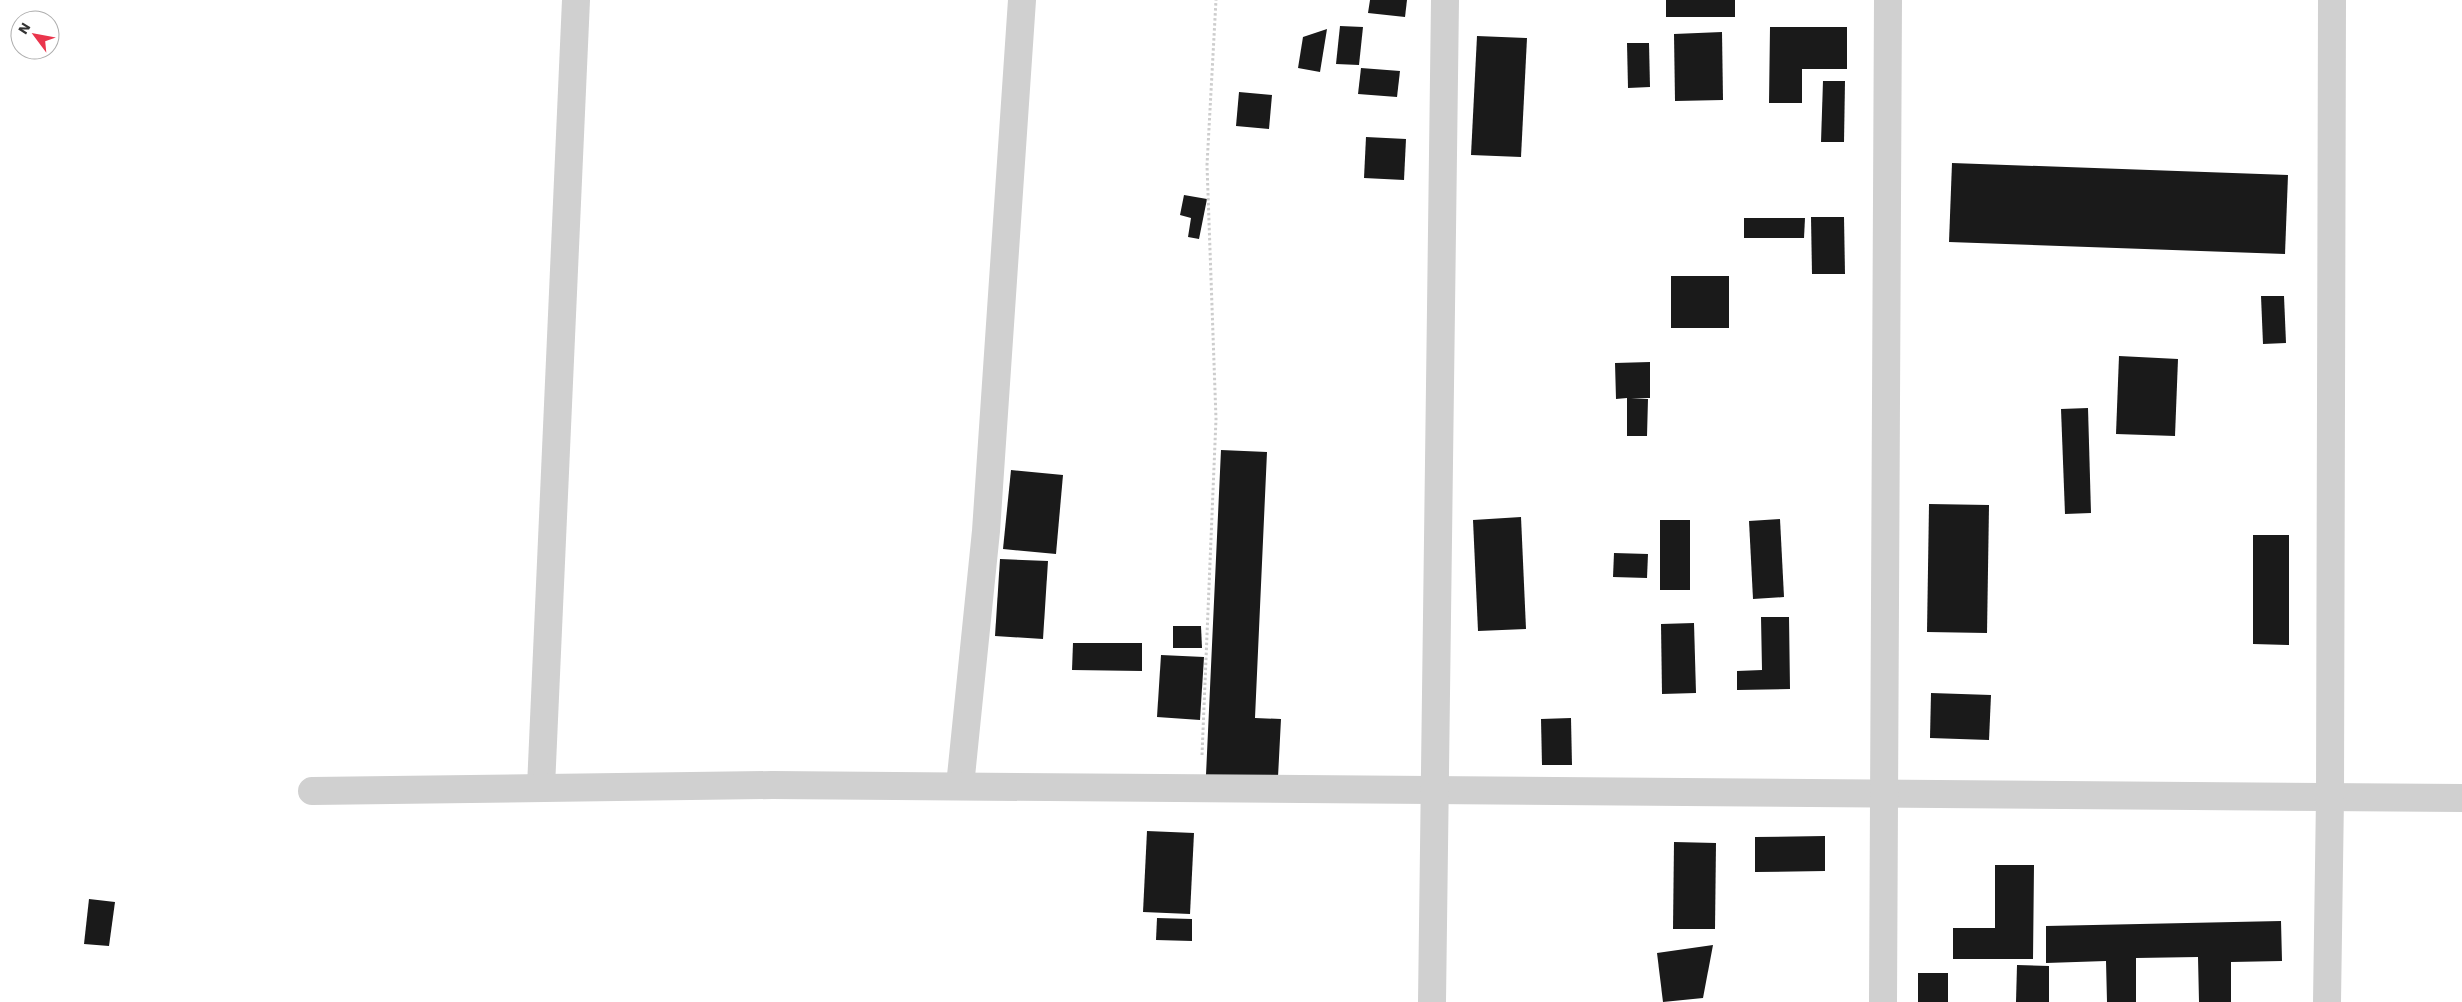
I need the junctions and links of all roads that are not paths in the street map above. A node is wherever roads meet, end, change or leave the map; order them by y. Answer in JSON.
{"nodes":[{"id":1,"x":576,"y":0,"type":"edge"},
{"id":2,"x":1022,"y":0,"type":"edge"},
{"id":3,"x":1445,"y":0,"type":"edge"},
{"id":4,"x":1888,"y":0,"type":"edge"},
{"id":5,"x":2332,"y":0,"type":"edge"},
{"id":6,"x":960,"y":786,"type":"junction"},
{"id":7,"x":541,"y":787,"type":"junction"},
{"id":8,"x":1435,"y":790,"type":"junction"},
{"id":9,"x":312,"y":791,"type":"dead end"},
{"id":10,"x":1884,"y":794,"type":"junction"},
{"id":11,"x":2330,"y":797,"type":"junction"},
{"id":12,"x":2462,"y":798,"type":"edge"},
{"id":13,"x":1432,"y":1002,"type":"edge"},
{"id":14,"x":1883,"y":1002,"type":"edge"},
{"id":15,"x":2326,"y":1002,"type":"edge"}],
"edges":[{"from":1,"to":7,"type":"street"},
{"from":2,"to":6,"type":"street"},
{"from":3,"to":8,"type":"street"},
{"from":4,"to":10,"type":"street"},
{"from":5,"to":11,"type":"street"},
{"from":6,"to":7,"type":"street"},
{"from":6,"to":8,"type":"street"},
{"from":7,"to":9,"type":"street"},
{"from":8,"to":10,"type":"street"},
{"from":8,"to":13,"type":"street"},
{"from":10,"to":11,"type":"street"},
{"from":10,"to":14,"type":"street"},
{"from":11,"to":12,"type":"street"},
{"from":11,"to":15,"type":"street"}]}
